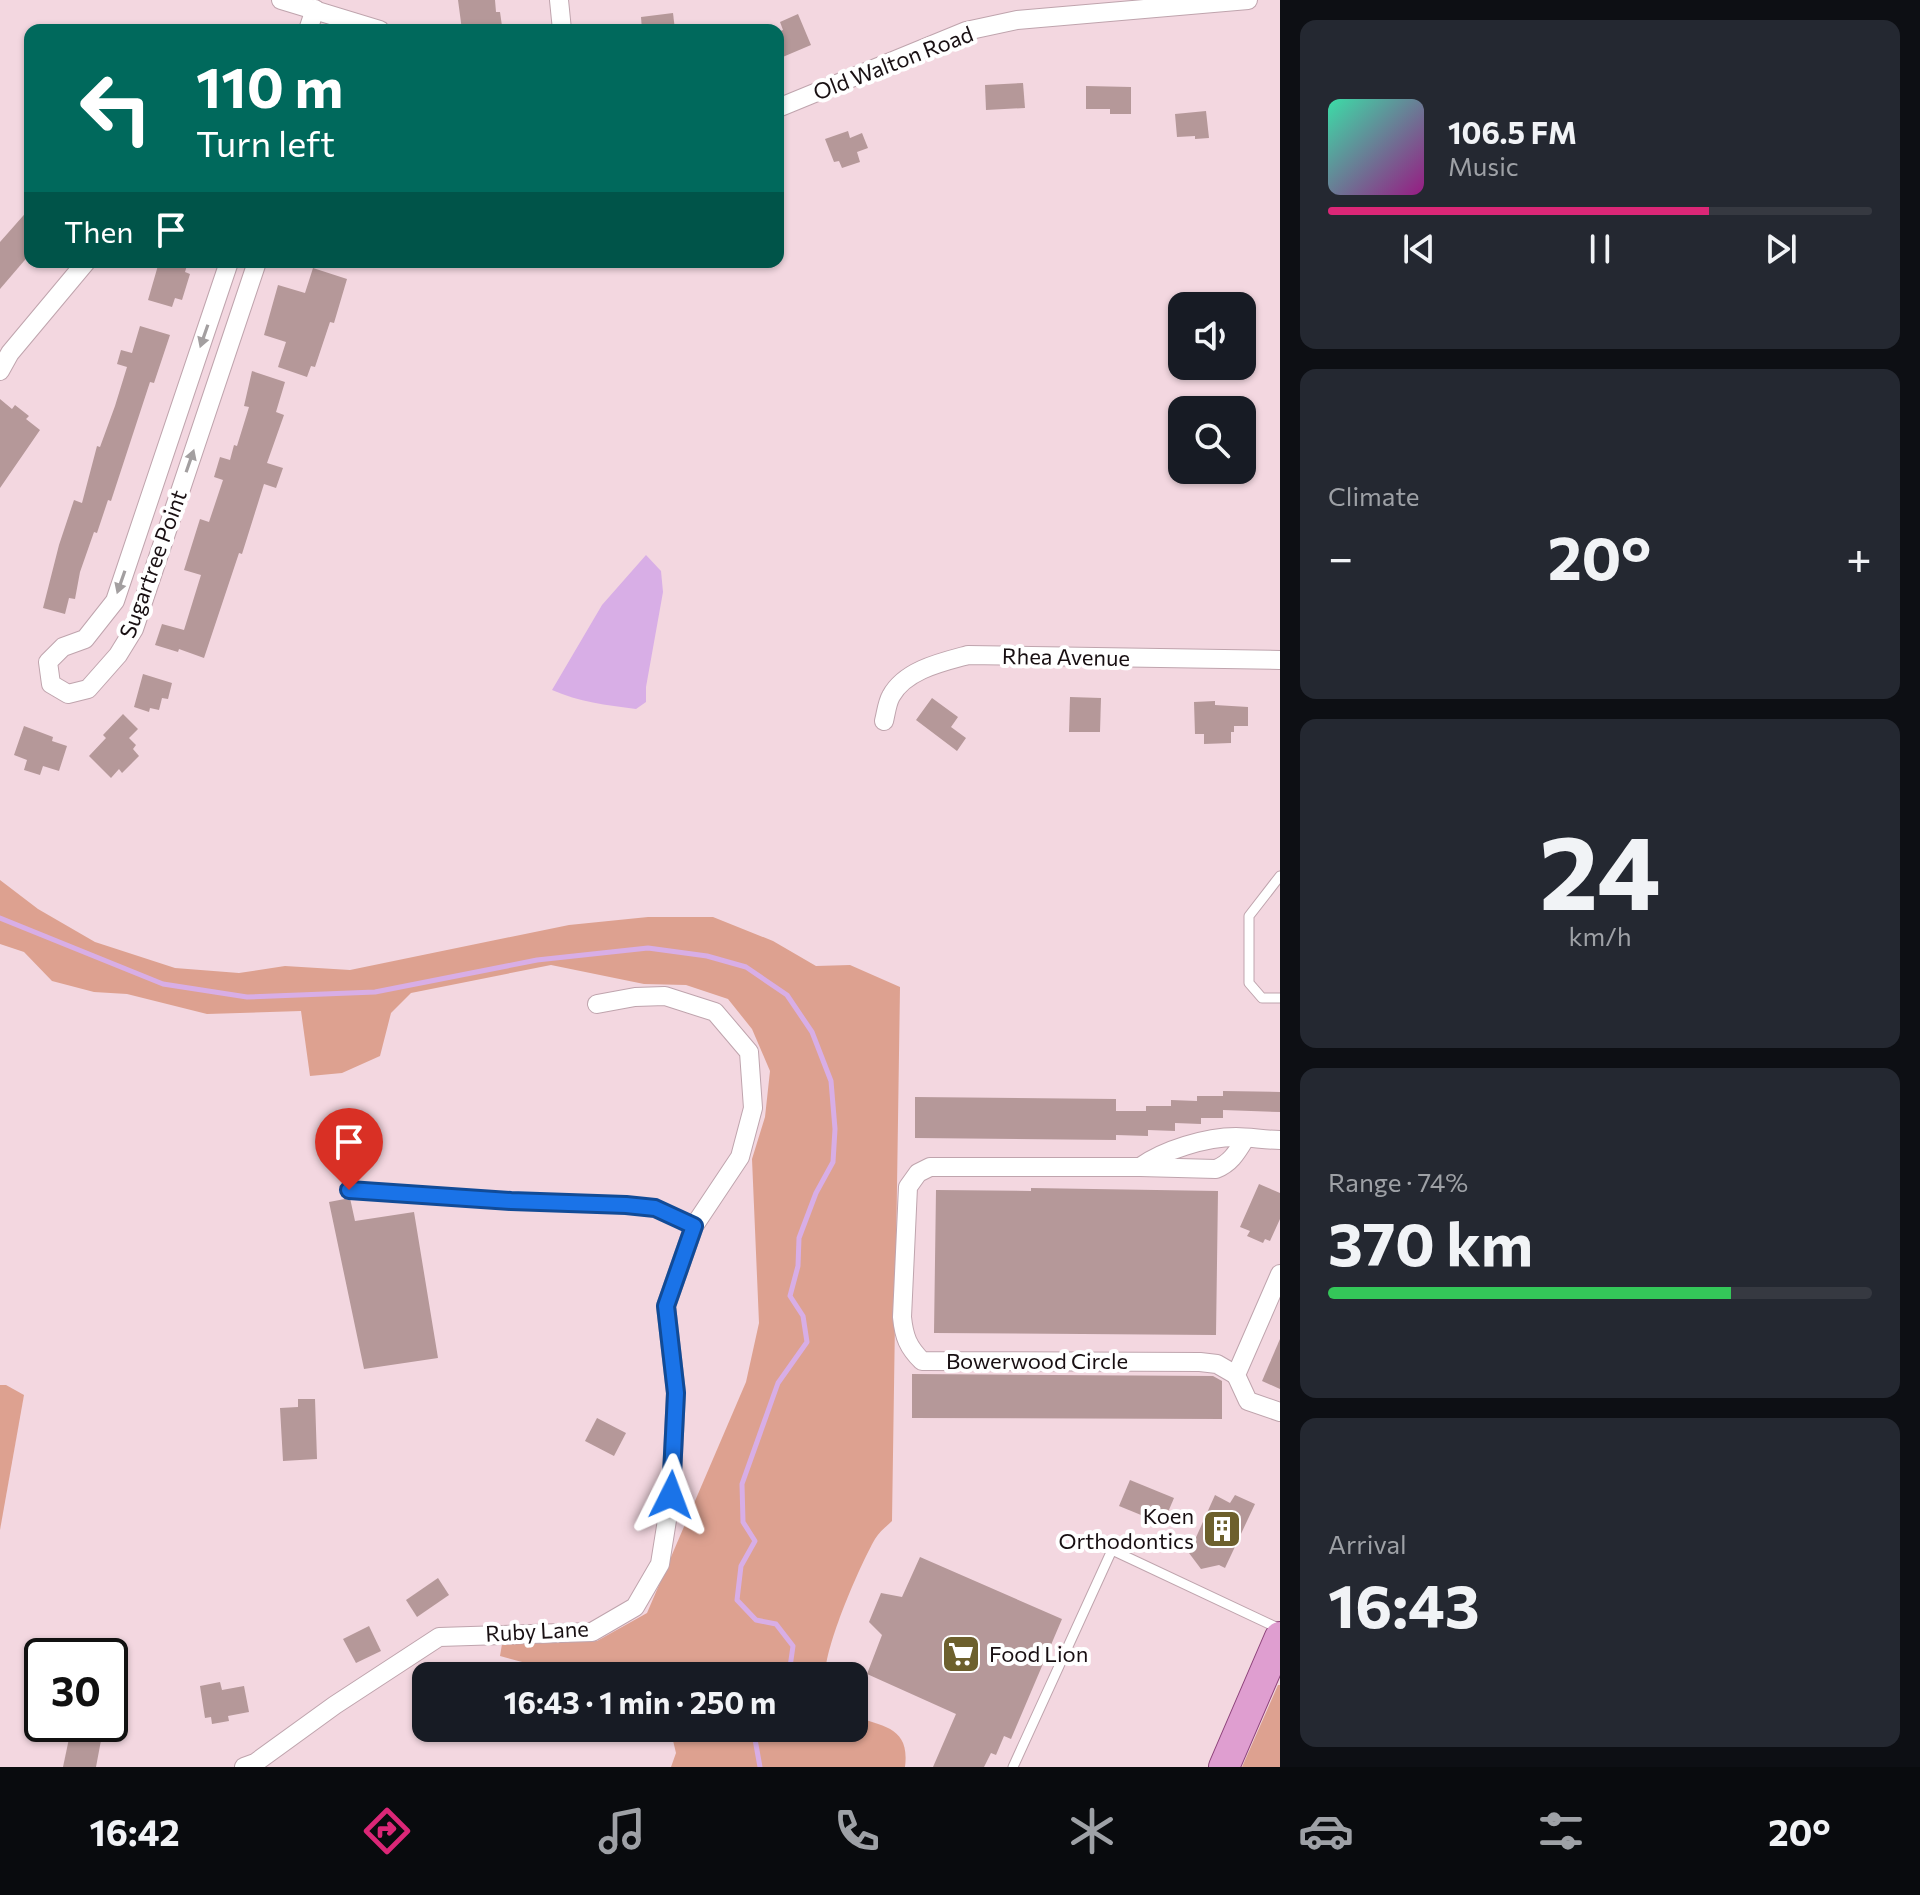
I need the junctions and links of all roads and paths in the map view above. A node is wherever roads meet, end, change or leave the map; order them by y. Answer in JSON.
{"nodes":[{"id":1,"x":281,"y":0,"type":"edge"},
{"id":2,"x":559,"y":0,"type":"edge"},
{"id":3,"x":1018,"y":0,"type":"edge"},
{"id":4,"x":1248,"y":0,"type":"edge"},
{"id":5,"x":1227,"y":1,"type":"edge"},
{"id":6,"x":315,"y":9,"type":"junction"},
{"id":7,"x":1017,"y":20,"type":"junction"},
{"id":8,"x":338,"y":23,"type":"edge"},
{"id":9,"x":310,"y":24,"type":"edge"},
{"id":10,"x":561,"y":24,"type":"edge"},
{"id":11,"x":784,"y":106,"type":"edge"},
{"id":12,"x":81,"y":268,"type":"edge"},
{"id":13,"x":227,"y":268,"type":"edge"},
{"id":14,"x":255,"y":268,"type":"edge"},
{"id":15,"x":5,"y":354,"type":"edge"},
{"id":16,"x":0,"y":371,"type":"edge"},
{"id":17,"x":1280,"y":660,"type":"edge"},
{"id":18,"x":884,"y":721,"type":"dead end"},
{"id":19,"x":1280,"y":876,"type":"edge"},
{"id":20,"x":1280,"y":998,"type":"edge"},
{"id":21,"x":597,"y":1004,"type":"dead end"},
{"id":22,"x":1245,"y":1139,"type":"junction"},
{"id":23,"x":1280,"y":1140,"type":"edge"},
{"id":24,"x":1140,"y":1167,"type":"junction"},
{"id":25,"x":349,"y":1190,"type":"dead end"},
{"id":26,"x":694,"y":1226,"type":"junction"},
{"id":27,"x":1280,"y":1274,"type":"edge"},
{"id":28,"x":1236,"y":1375,"type":"junction"},
{"id":29,"x":1280,"y":1412,"type":"edge"},
{"id":30,"x":1280,"y":1629,"type":"edge"},
{"id":31,"x":1280,"y":1637,"type":"edge"},
{"id":32,"x":244,"y":1767,"type":"edge"},
{"id":33,"x":1013,"y":1767,"type":"edge"},
{"id":34,"x":1224,"y":1767,"type":"edge"}],
"edges":[{"from":1,"to":6,"type":"street"},
{"from":2,"to":10,"type":"street"},
{"from":3,"to":7,"type":"street"},
{"from":4,"to":5,"type":"street","name":"Old Walton Road"},
{"from":5,"to":7,"type":"street","name":"Old Walton Road"},
{"from":6,"to":8,"type":"street"},
{"from":6,"to":9,"type":"street"},
{"from":7,"to":11,"type":"street","name":"Old Walton Road"},
{"from":12,"to":15,"type":"street"},
{"from":13,"to":14,"type":"street","name":"Sugartree Point","one_way":true},
{"from":15,"to":16,"type":"street"},
{"from":17,"to":18,"type":"street","name":"Rhea Avenue"},
{"from":19,"to":20,"type":"lane"},
{"from":21,"to":26,"type":"street","name":"Ruby Lane"},
{"from":22,"to":23,"type":"street","name":"Bowerwood Circle"},
{"from":22,"to":24,"type":"street","name":"Bowerwood Circle"},
{"from":22,"to":24,"type":"street","name":"Bowerwood Circle"},
{"from":24,"to":28,"type":"street","name":"Bowerwood Circle"},
{"from":25,"to":26,"type":"lane"},
{"from":26,"to":32,"type":"street","name":"Ruby Lane"},
{"from":27,"to":28,"type":"street"},
{"from":28,"to":29,"type":"street"},
{"from":30,"to":33,"type":"lane"},
{"from":31,"to":34,"type":"main road"}]}
